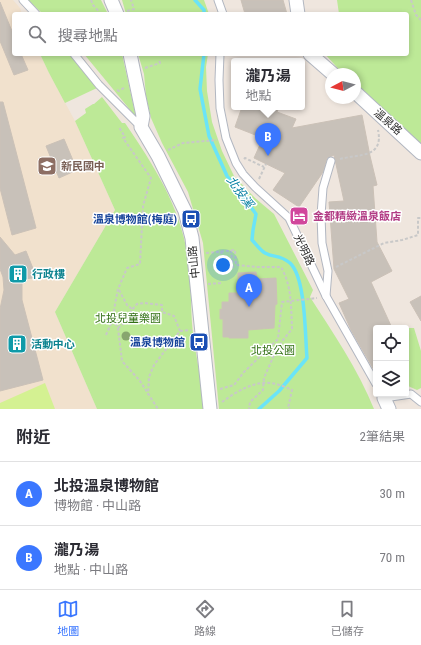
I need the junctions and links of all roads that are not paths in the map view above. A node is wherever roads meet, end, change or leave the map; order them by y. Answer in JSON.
{"nodes":[{"id":1,"x":23,"y":0,"type":"edge"},
{"id":2,"x":111,"y":0,"type":"edge"},
{"id":3,"x":218,"y":0,"type":"edge"},
{"id":4,"x":296,"y":0,"type":"edge"},
{"id":5,"x":34,"y":12,"type":"edge"},
{"id":6,"x":120,"y":12,"type":"edge"},
{"id":7,"x":222,"y":12,"type":"edge"},
{"id":8,"x":298,"y":12,"type":"edge"},
{"id":9,"x":76,"y":56,"type":"edge"},
{"id":10,"x":130,"y":56,"type":"edge"},
{"id":11,"x":220,"y":56,"type":"edge"},
{"id":12,"x":312,"y":56,"type":"edge"},
{"id":13,"x":326,"y":68,"type":"edge"},
{"id":14,"x":361,"y":98,"type":"edge"},
{"id":15,"x":141,"y":127,"type":"junction"},
{"id":16,"x":421,"y":153,"type":"edge"},
{"id":17,"x":331,"y":161,"type":"road end"},
{"id":18,"x":326,"y":296,"type":"junction"},
{"id":19,"x":373,"y":379,"type":"edge"},
{"id":20,"x":385,"y":400,"type":"edge"},
{"id":21,"x":421,"y":402,"type":"edge"},
{"id":22,"x":214,"y":407,"type":"edge"}],
"edges":[{"from":1,"to":5,"type":"lane"},
{"from":2,"to":6,"type":"street"},
{"from":3,"to":7,"type":"lane"},
{"from":4,"to":8,"type":"street"},
{"from":9,"to":15,"type":"lane","name":"中山路"},
{"from":10,"to":15,"type":"street"},
{"from":11,"to":18,"type":"lane","name":"光明路"},
{"from":12,"to":13,"type":"street"},
{"from":14,"to":16,"type":"street","name":"溫泉路"},
{"from":15,"to":22,"type":"street","name":"中山路"},
{"from":17,"to":18,"type":"lane"},
{"from":18,"to":19,"type":"lane","name":"光明路"},
{"from":20,"to":21,"type":"lane"}]}
